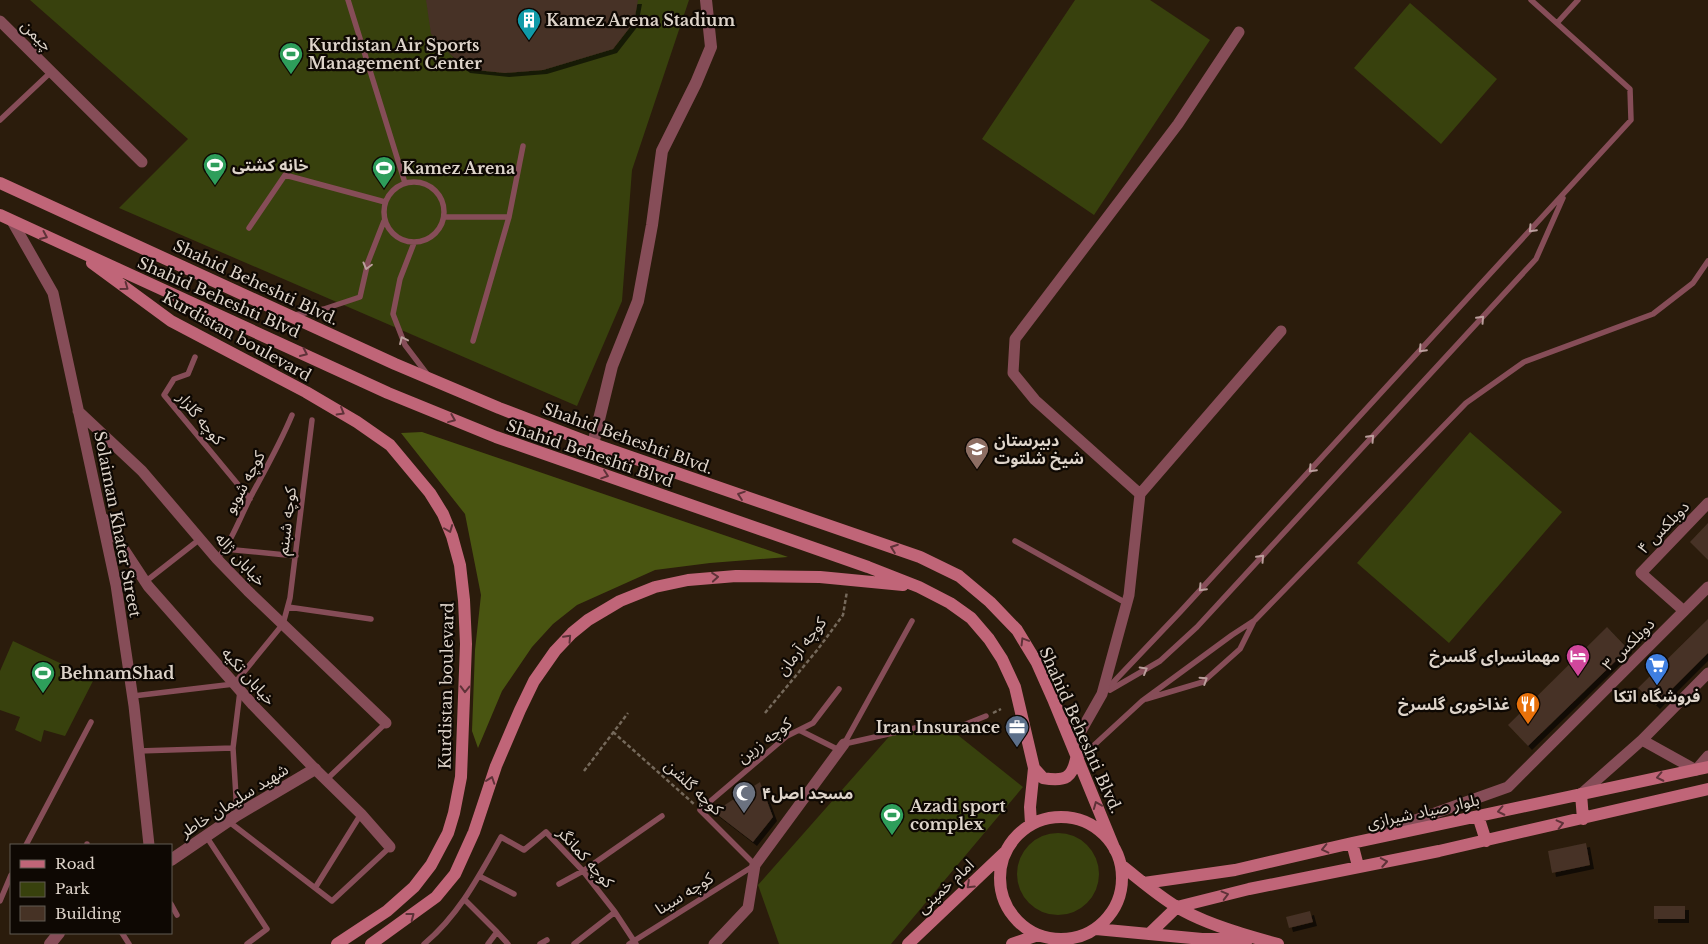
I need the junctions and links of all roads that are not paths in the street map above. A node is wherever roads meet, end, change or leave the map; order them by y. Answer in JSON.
{"nodes":[{"id":1,"x":348,"y":0,"type":"edge"},
{"id":2,"x":706,"y":0,"type":"edge"},
{"id":3,"x":1532,"y":0,"type":"edge"},
{"id":4,"x":1578,"y":0,"type":"edge"},
{"id":5,"x":0,"y":21,"type":"edge"},
{"id":6,"x":1557,"y":23,"type":"junction"},
{"id":7,"x":1238,"y":32,"type":"dead end"},
{"id":8,"x":51,"y":72,"type":"junction"},
{"id":9,"x":0,"y":120,"type":"edge"},
{"id":10,"x":523,"y":146,"type":"dead end"},
{"id":11,"x":142,"y":162,"type":"dead end"},
{"id":12,"x":406,"y":182,"type":"junction"},
{"id":13,"x":0,"y":183,"type":"edge"},
{"id":14,"x":1565,"y":193,"type":"junction"},
{"id":15,"x":385,"y":202,"type":"junction"},
{"id":16,"x":0,"y":215,"type":"edge"},
{"id":17,"x":444,"y":217,"type":"junction"},
{"id":18,"x":509,"y":217,"type":"junction"},
{"id":19,"x":12,"y":221,"type":"junction"},
{"id":20,"x":384,"y":221,"type":"junction"},
{"id":21,"x":249,"y":228,"type":"dead end"},
{"id":22,"x":414,"y":242,"type":"junction"},
{"id":23,"x":72,"y":248,"type":"junction"},
{"id":24,"x":1708,"y":261,"type":"edge"},
{"id":25,"x":291,"y":316,"type":"junction"},
{"id":26,"x":1281,"y":331,"type":"dead end"},
{"id":27,"x":473,"y":341,"type":"dead end"},
{"id":28,"x":195,"y":357,"type":"dead end"},
{"id":29,"x":432,"y":380,"type":"junction"},
{"id":30,"x":78,"y":411,"type":"junction"},
{"id":31,"x":292,"y":415,"type":"dead end"},
{"id":32,"x":312,"y":420,"type":"dead end"},
{"id":33,"x":593,"y":444,"type":"junction"},
{"id":34,"x":1140,"y":494,"type":"junction"},
{"id":35,"x":250,"y":499,"type":"junction"},
{"id":36,"x":1708,"y":503,"type":"edge"},
{"id":37,"x":100,"y":513,"type":"junction"},
{"id":38,"x":200,"y":539,"type":"junction"},
{"id":39,"x":1015,"y":541,"type":"dead end"},
{"id":40,"x":225,"y":549,"type":"junction"},
{"id":41,"x":296,"y":556,"type":"junction"},
{"id":42,"x":217,"y":558,"type":"junction"},
{"id":43,"x":145,"y":582,"type":"junction"},
{"id":44,"x":919,"y":587,"type":"junction"},
{"id":45,"x":1708,"y":587,"type":"edge"},
{"id":46,"x":1126,"y":603,"type":"junction"},
{"id":47,"x":288,"y":606,"type":"junction"},
{"id":48,"x":1684,"y":611,"type":"junction"},
{"id":49,"x":371,"y":619,"type":"dead end"},
{"id":50,"x":1254,"y":620,"type":"junction"},
{"id":51,"x":912,"y":621,"type":"dead end"},
{"id":52,"x":283,"y":624,"type":"junction"},
{"id":53,"x":1708,"y":673,"type":"edge"},
{"id":54,"x":237,"y":687,"type":"junction"},
{"id":55,"x":839,"y":689,"type":"dead end"},
{"id":56,"x":1102,"y":694,"type":"junction"},
{"id":57,"x":132,"y":696,"type":"junction"},
{"id":58,"x":1142,"y":701,"type":"junction"},
{"id":59,"x":986,"y":716,"type":"dead end"},
{"id":60,"x":90,"y":722,"type":"dead end"},
{"id":61,"x":386,"y":723,"type":"joint"},
{"id":62,"x":799,"y":730,"type":"junction"},
{"id":63,"x":1642,"y":740,"type":"junction"},
{"id":64,"x":842,"y":747,"type":"junction"},
{"id":65,"x":233,"y":748,"type":"junction"},
{"id":66,"x":138,"y":751,"type":"junction"},
{"id":67,"x":1077,"y":753,"type":"junction"},
{"id":68,"x":1708,"y":756,"type":"edge"},
{"id":69,"x":1034,"y":768,"type":"junction"},
{"id":70,"x":1702,"y":768,"type":"edge"},
{"id":71,"x":315,"y":769,"type":"junction"},
{"id":72,"x":326,"y":780,"type":"junction"},
{"id":73,"x":1704,"y":790,"type":"edge"},
{"id":74,"x":1581,"y":794,"type":"junction"},
{"id":75,"x":1476,"y":798,"type":"junction"},
{"id":76,"x":700,"y":810,"type":"joint"},
{"id":77,"x":362,"y":814,"type":"junction"},
{"id":78,"x":662,"y":816,"type":"dead end"},
{"id":79,"x":1478,"y":816,"type":"junction"},
{"id":80,"x":233,"y":818,"type":"junction"},
{"id":81,"x":1583,"y":819,"type":"junction"},
{"id":82,"x":1030,"y":824,"type":"junction"},
{"id":83,"x":206,"y":836,"type":"junction"},
{"id":84,"x":1486,"y":841,"type":"junction"},
{"id":85,"x":1352,"y":843,"type":"junction"},
{"id":86,"x":27,"y":844,"type":"edge"},
{"id":87,"x":149,"y":844,"type":"edge"},
{"id":88,"x":390,"y":847,"type":"joint"},
{"id":89,"x":1005,"y":852,"type":"junction"},
{"id":90,"x":1117,"y":854,"type":"junction"},
{"id":91,"x":172,"y":859,"type":"edge"},
{"id":92,"x":755,"y":865,"type":"junction"},
{"id":93,"x":1358,"y":866,"type":"junction"},
{"id":94,"x":583,"y":871,"type":"junction"},
{"id":95,"x":479,"y":876,"type":"junction"},
{"id":96,"x":10,"y":877,"type":"edge"},
{"id":97,"x":1144,"y":883,"type":"junction"},
{"id":98,"x":559,"y":884,"type":"dead end"},
{"id":99,"x":315,"y":888,"type":"junction"},
{"id":100,"x":514,"y":894,"type":"dead end"},
{"id":101,"x":465,"y":900,"type":"junction"},
{"id":102,"x":0,"y":901,"type":"edge"},
{"id":103,"x":172,"y":906,"type":"edge"},
{"id":104,"x":1177,"y":907,"type":"junction"},
{"id":105,"x":615,"y":912,"type":"junction"},
{"id":106,"x":177,"y":914,"type":"dead end"},
{"id":107,"x":1096,"y":928,"type":"junction"},
{"id":108,"x":497,"y":932,"type":"junction"},
{"id":109,"x":58,"y":934,"type":"edge"},
{"id":110,"x":1149,"y":934,"type":"junction"},
{"id":111,"x":1038,"y":935,"type":"junction"},
{"id":112,"x":1258,"y":939,"type":"junction"},
{"id":113,"x":547,"y":940,"type":"dead end"},
{"id":114,"x":633,"y":943,"type":"edge"},
{"id":115,"x":50,"y":944,"type":"edge"},
{"id":116,"x":248,"y":944,"type":"edge"},
{"id":117,"x":337,"y":944,"type":"edge"},
{"id":118,"x":371,"y":944,"type":"edge"},
{"id":119,"x":424,"y":944,"type":"edge"},
{"id":120,"x":488,"y":944,"type":"edge"},
{"id":121,"x":508,"y":944,"type":"edge"},
{"id":122,"x":540,"y":944,"type":"edge"},
{"id":123,"x":574,"y":944,"type":"edge"},
{"id":124,"x":714,"y":944,"type":"edge"},
{"id":125,"x":908,"y":944,"type":"edge"},
{"id":126,"x":1012,"y":944,"type":"edge"},
{"id":127,"x":1278,"y":944,"type":"edge"}],
"edges":[{"from":1,"to":12,"type":"lane"},
{"from":2,"to":33,"type":"street"},
{"from":3,"to":6,"type":"lane"},
{"from":4,"to":6,"type":"lane"},
{"from":5,"to":8,"type":"street","name":"چیمن"},
{"from":6,"to":14,"type":"lane"},
{"from":7,"to":34,"type":"street"},
{"from":8,"to":9,"type":"lane"},
{"from":8,"to":11,"type":"street","name":"چیمن"},
{"from":10,"to":18,"type":"lane"},
{"from":12,"to":15,"type":"lane"},
{"from":12,"to":17,"type":"lane"},
{"from":13,"to":25,"type":"main road","name":"Shahid Beheshti Blvd."},
{"from":14,"to":56,"type":"lane","one_way":true},
{"from":56,"to":14,"type":"lane","one_way":true},
{"from":15,"to":20,"type":"lane"},
{"from":15,"to":21,"type":"lane"},
{"from":16,"to":19,"type":"main road","name":"Shahid Beheshti Blvd"},
{"from":17,"to":18,"type":"lane"},
{"from":17,"to":22,"type":"lane"},
{"from":18,"to":27,"type":"lane"},
{"from":19,"to":23,"type":"main road","name":"Shahid Beheshti Blvd","one_way":true},
{"from":19,"to":30,"type":"street","name":"Solaiman Khater Street"},
{"from":20,"to":22,"type":"lane"},
{"from":20,"to":25,"type":"lane","one_way":true},
{"from":29,"to":22,"type":"lane","one_way":true},
{"from":23,"to":44,"type":"main road","name":"Shahid Beheshti Blvd","one_way":true},
{"from":23,"to":117,"type":"main road","name":"Kurdistan boulevard","one_way":true},
{"from":24,"to":50,"type":"lane"},
{"from":25,"to":29,"type":"main road","name":"Shahid Beheshti Blvd."},
{"from":26,"to":34,"type":"street"},
{"from":28,"to":35,"type":"lane","name":"کوچه گلزار"},
{"from":29,"to":33,"type":"main road","name":"Shahid Beheshti Blvd."},
{"from":30,"to":37,"type":"street","name":"Solaiman Khater Street"},
{"from":30,"to":38,"type":"street","name":"خیابان ژاله"},
{"from":31,"to":35,"type":"lane","name":"کوچه شوبو"},
{"from":32,"to":41,"type":"lane","name":"کوچه شبنم"},
{"from":67,"to":33,"type":"main road","name":"Shahid Beheshti Blvd.","one_way":true},
{"from":34,"to":46,"type":"street"},
{"from":35,"to":40,"type":"lane","name":"کوچه شوبو"},
{"from":36,"to":48,"type":"street","name":"دوبلکس ۴"},
{"from":37,"to":43,"type":"street","name":"خیابان تکیه"},
{"from":37,"to":57,"type":"street","name":"Solaiman Khater Street"},
{"from":38,"to":42,"type":"street","name":"خیابان ژاله"},
{"from":38,"to":43,"type":"lane"},
{"from":39,"to":46,"type":"lane"},
{"from":40,"to":41,"type":"lane"},
{"from":40,"to":42,"type":"lane","name":"کوچه شوبو"},
{"from":41,"to":47,"type":"lane","name":"کوچه شبنم"},
{"from":42,"to":52,"type":"street","name":"خیابان ژاله"},
{"from":43,"to":54,"type":"street","name":"خیابان تکیه"},
{"from":44,"to":69,"type":"main road","name":"Shahid Beheshti Blvd"},
{"from":118,"to":44,"type":"main road","one_way":true},
{"from":45,"to":48,"type":"street","name":"دوبلکس ۳"},
{"from":46,"to":56,"type":"street"},
{"from":47,"to":49,"type":"lane"},
{"from":47,"to":52,"type":"lane","name":"کوچه شبنم"},
{"from":48,"to":75,"type":"street","name":"دوبلکس ۳"},
{"from":50,"to":58,"type":"lane"},
{"from":58,"to":50,"type":"lane","one_way":true},
{"from":51,"to":64,"type":"lane"},
{"from":52,"to":54,"type":"lane"},
{"from":52,"to":61,"type":"street","name":"خیابان ژاله"},
{"from":53,"to":63,"type":"street"},
{"from":54,"to":57,"type":"lane"},
{"from":54,"to":65,"type":"lane"},
{"from":54,"to":71,"type":"street","name":"خیابان تکیه"},
{"from":55,"to":62,"type":"lane","name":"کوچه زرین"},
{"from":56,"to":67,"type":"street"},
{"from":57,"to":66,"type":"street","name":"Solaiman Khater Street"},
{"from":58,"to":67,"type":"lane"},
{"from":59,"to":64,"type":"lane"},
{"from":60,"to":86,"type":"lane"},
{"from":61,"to":72,"type":"lane"},
{"from":62,"to":64,"type":"lane"},
{"from":62,"to":76,"type":"lane","name":"کوچه زرین"},
{"from":63,"to":70,"type":"street"},
{"from":63,"to":74,"type":"street"},
{"from":64,"to":92,"type":"street"},
{"from":65,"to":66,"type":"lane"},
{"from":65,"to":80,"type":"lane"},
{"from":66,"to":87,"type":"street","name":"Solaiman Khater Street"},
{"from":67,"to":69,"type":"main road"},
{"from":90,"to":67,"type":"main road","name":"Shahid Beheshti Blvd.","one_way":true},
{"from":68,"to":70,"type":"street"},
{"from":69,"to":82,"type":"main road","name":"Shahid Beheshti Blvd"},
{"from":70,"to":73,"type":"main road"},
{"from":70,"to":74,"type":"main road","name":"بلوار صیاد شیرازی","one_way":true},
{"from":71,"to":72,"type":"street","name":"خیابان تکیه"},
{"from":71,"to":80,"type":"street","name":"شهید سلیمان خاطر"},
{"from":72,"to":77,"type":"street","name":"خیابان تکیه"},
{"from":73,"to":81,"type":"main road"},
{"from":74,"to":79,"type":"main road","name":"بلوار صیاد شیرازی","one_way":true},
{"from":74,"to":81,"type":"main road"},
{"from":75,"to":79,"type":"street"},
{"from":75,"to":85,"type":"street"},
{"from":76,"to":92,"type":"lane","name":"کوچه گلشن"},
{"from":77,"to":88,"type":"street","name":"خیابان تکیه"},
{"from":77,"to":99,"type":"lane"},
{"from":78,"to":94,"type":"lane"},
{"from":79,"to":84,"type":"main road"},
{"from":79,"to":85,"type":"main road","name":"بلوار صیاد شیرازی"},
{"from":80,"to":83,"type":"street","name":"شهید سلیمان خاطر"},
{"from":80,"to":99,"type":"lane"},
{"from":84,"to":81,"type":"main road","one_way":true},
{"from":82,"to":89,"type":"main road"},
{"from":82,"to":90,"type":"main road"},
{"from":83,"to":91,"type":"street","name":"شهید سلیمان خاطر"},
{"from":83,"to":116,"type":"lane"},
{"from":93,"to":84,"type":"main road","one_way":true},
{"from":85,"to":93,"type":"main road"},
{"from":85,"to":97,"type":"main road","name":"بلوار صیاد شیرازی","one_way":true},
{"from":88,"to":99,"type":"lane"},
{"from":89,"to":111,"type":"main road"},
{"from":89,"to":125,"type":"main road","name":"امام خمینی","one_way":true},
{"from":90,"to":97,"type":"main road"},
{"from":90,"to":107,"type":"main road"},
{"from":92,"to":114,"type":"lane","name":"کوچه سینا"},
{"from":92,"to":124,"type":"street"},
{"from":104,"to":93,"type":"main road","one_way":true},
{"from":94,"to":95,"type":"lane","name":"کوچه کمانگر"},
{"from":94,"to":98,"type":"lane"},
{"from":94,"to":105,"type":"lane","name":"کوچه کمانگر"},
{"from":95,"to":100,"type":"lane"},
{"from":95,"to":101,"type":"lane"},
{"from":96,"to":102,"type":"lane"},
{"from":97,"to":104,"type":"main road"},
{"from":101,"to":108,"type":"lane"},
{"from":101,"to":119,"type":"lane"},
{"from":103,"to":106,"type":"lane"},
{"from":104,"to":110,"type":"main road"},
{"from":104,"to":112,"type":"main road"},
{"from":105,"to":114,"type":"lane","name":"کوچه کمانگر"},
{"from":105,"to":123,"type":"lane"},
{"from":107,"to":110,"type":"main road"},
{"from":107,"to":111,"type":"main road"},
{"from":108,"to":120,"type":"lane"},
{"from":108,"to":121,"type":"lane"},
{"from":109,"to":115,"type":"street"},
{"from":110,"to":112,"type":"main road"},
{"from":111,"to":126,"type":"main road"},
{"from":112,"to":127,"type":"main road"},
{"from":113,"to":122,"type":"lane"}]}
